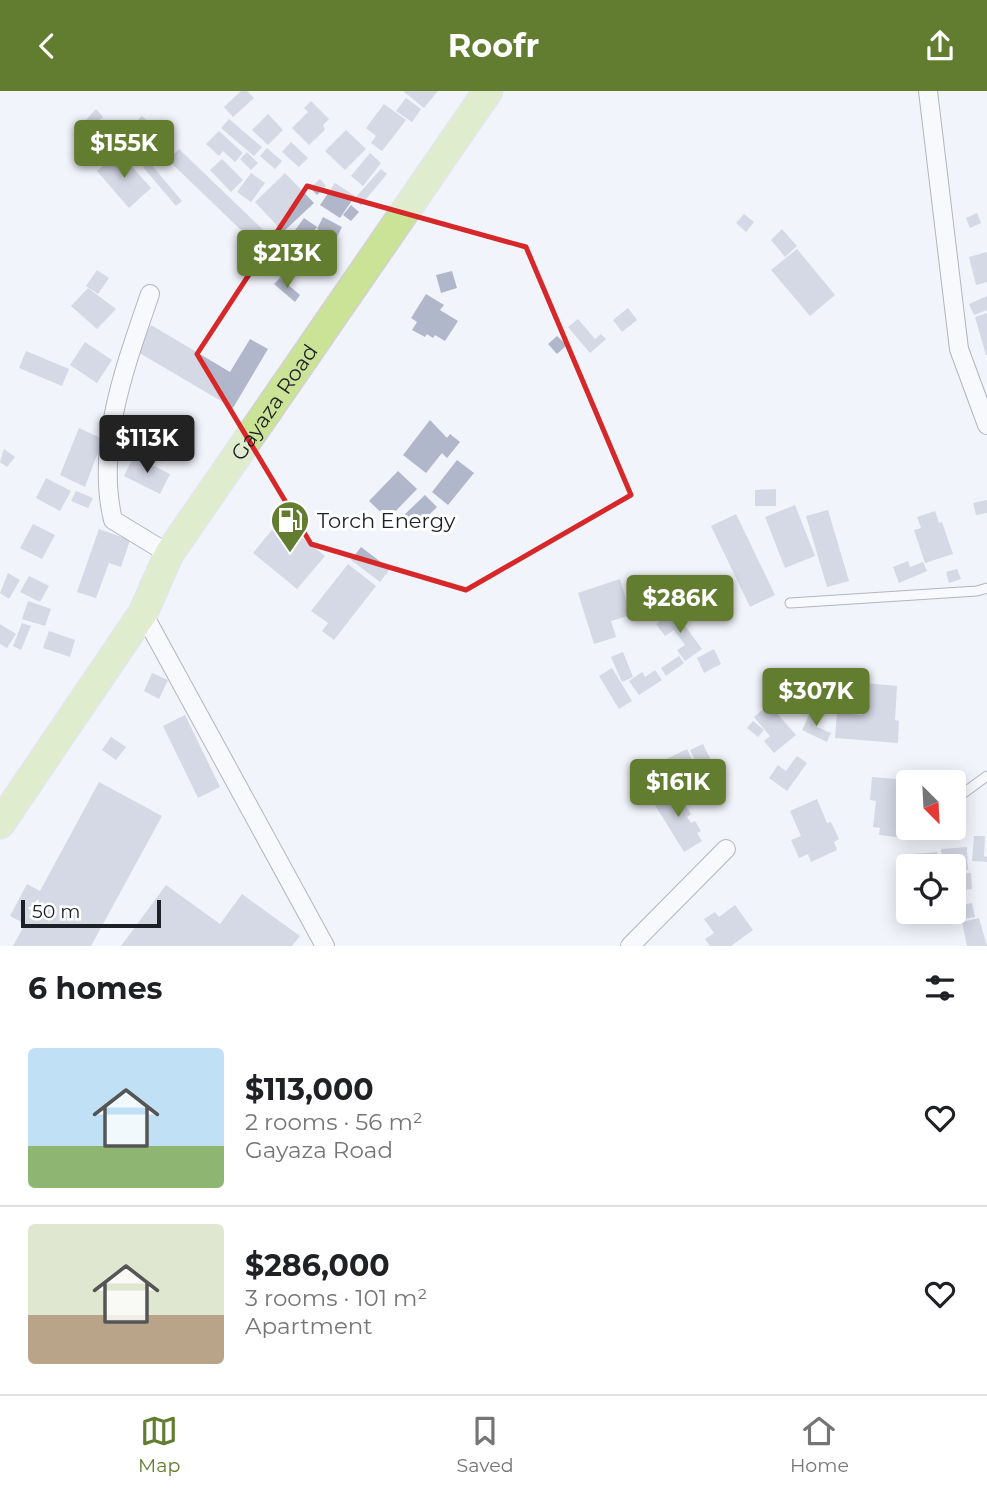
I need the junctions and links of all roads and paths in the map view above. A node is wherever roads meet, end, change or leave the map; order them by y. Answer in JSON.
{"nodes":[{"id":1,"x":488,"y":91,"type":"edge"},
{"id":2,"x":928,"y":91,"type":"edge"},
{"id":3,"x":150,"y":294,"type":"dead end"},
{"id":4,"x":985,"y":415,"type":"edge"},
{"id":5,"x":169,"y":554,"type":"junction"},
{"id":6,"x":987,"y":588,"type":"edge"},
{"id":7,"x":790,"y":603,"type":"dead end"},
{"id":8,"x":143,"y":613,"type":"junction"},
{"id":9,"x":987,"y":776,"type":"edge"},
{"id":10,"x":966,"y":791,"type":"edge"},
{"id":11,"x":0,"y":824,"type":"edge"},
{"id":12,"x":726,"y":849,"type":"dead end"},
{"id":13,"x":325,"y":946,"type":"edge"},
{"id":14,"x":630,"y":946,"type":"edge"}],
"edges":[{"from":1,"to":5,"type":"main road","name":"Gayaza Road"},
{"from":2,"to":4,"type":"street"},
{"from":3,"to":5,"type":"street"},
{"from":5,"to":8,"type":"main road","name":"Gayaza Road"},
{"from":6,"to":7,"type":"lane"},
{"from":8,"to":11,"type":"main road","name":"Gayaza Road"},
{"from":8,"to":13,"type":"street"},
{"from":9,"to":10,"type":"lane"},
{"from":12,"to":14,"type":"street"}]}
